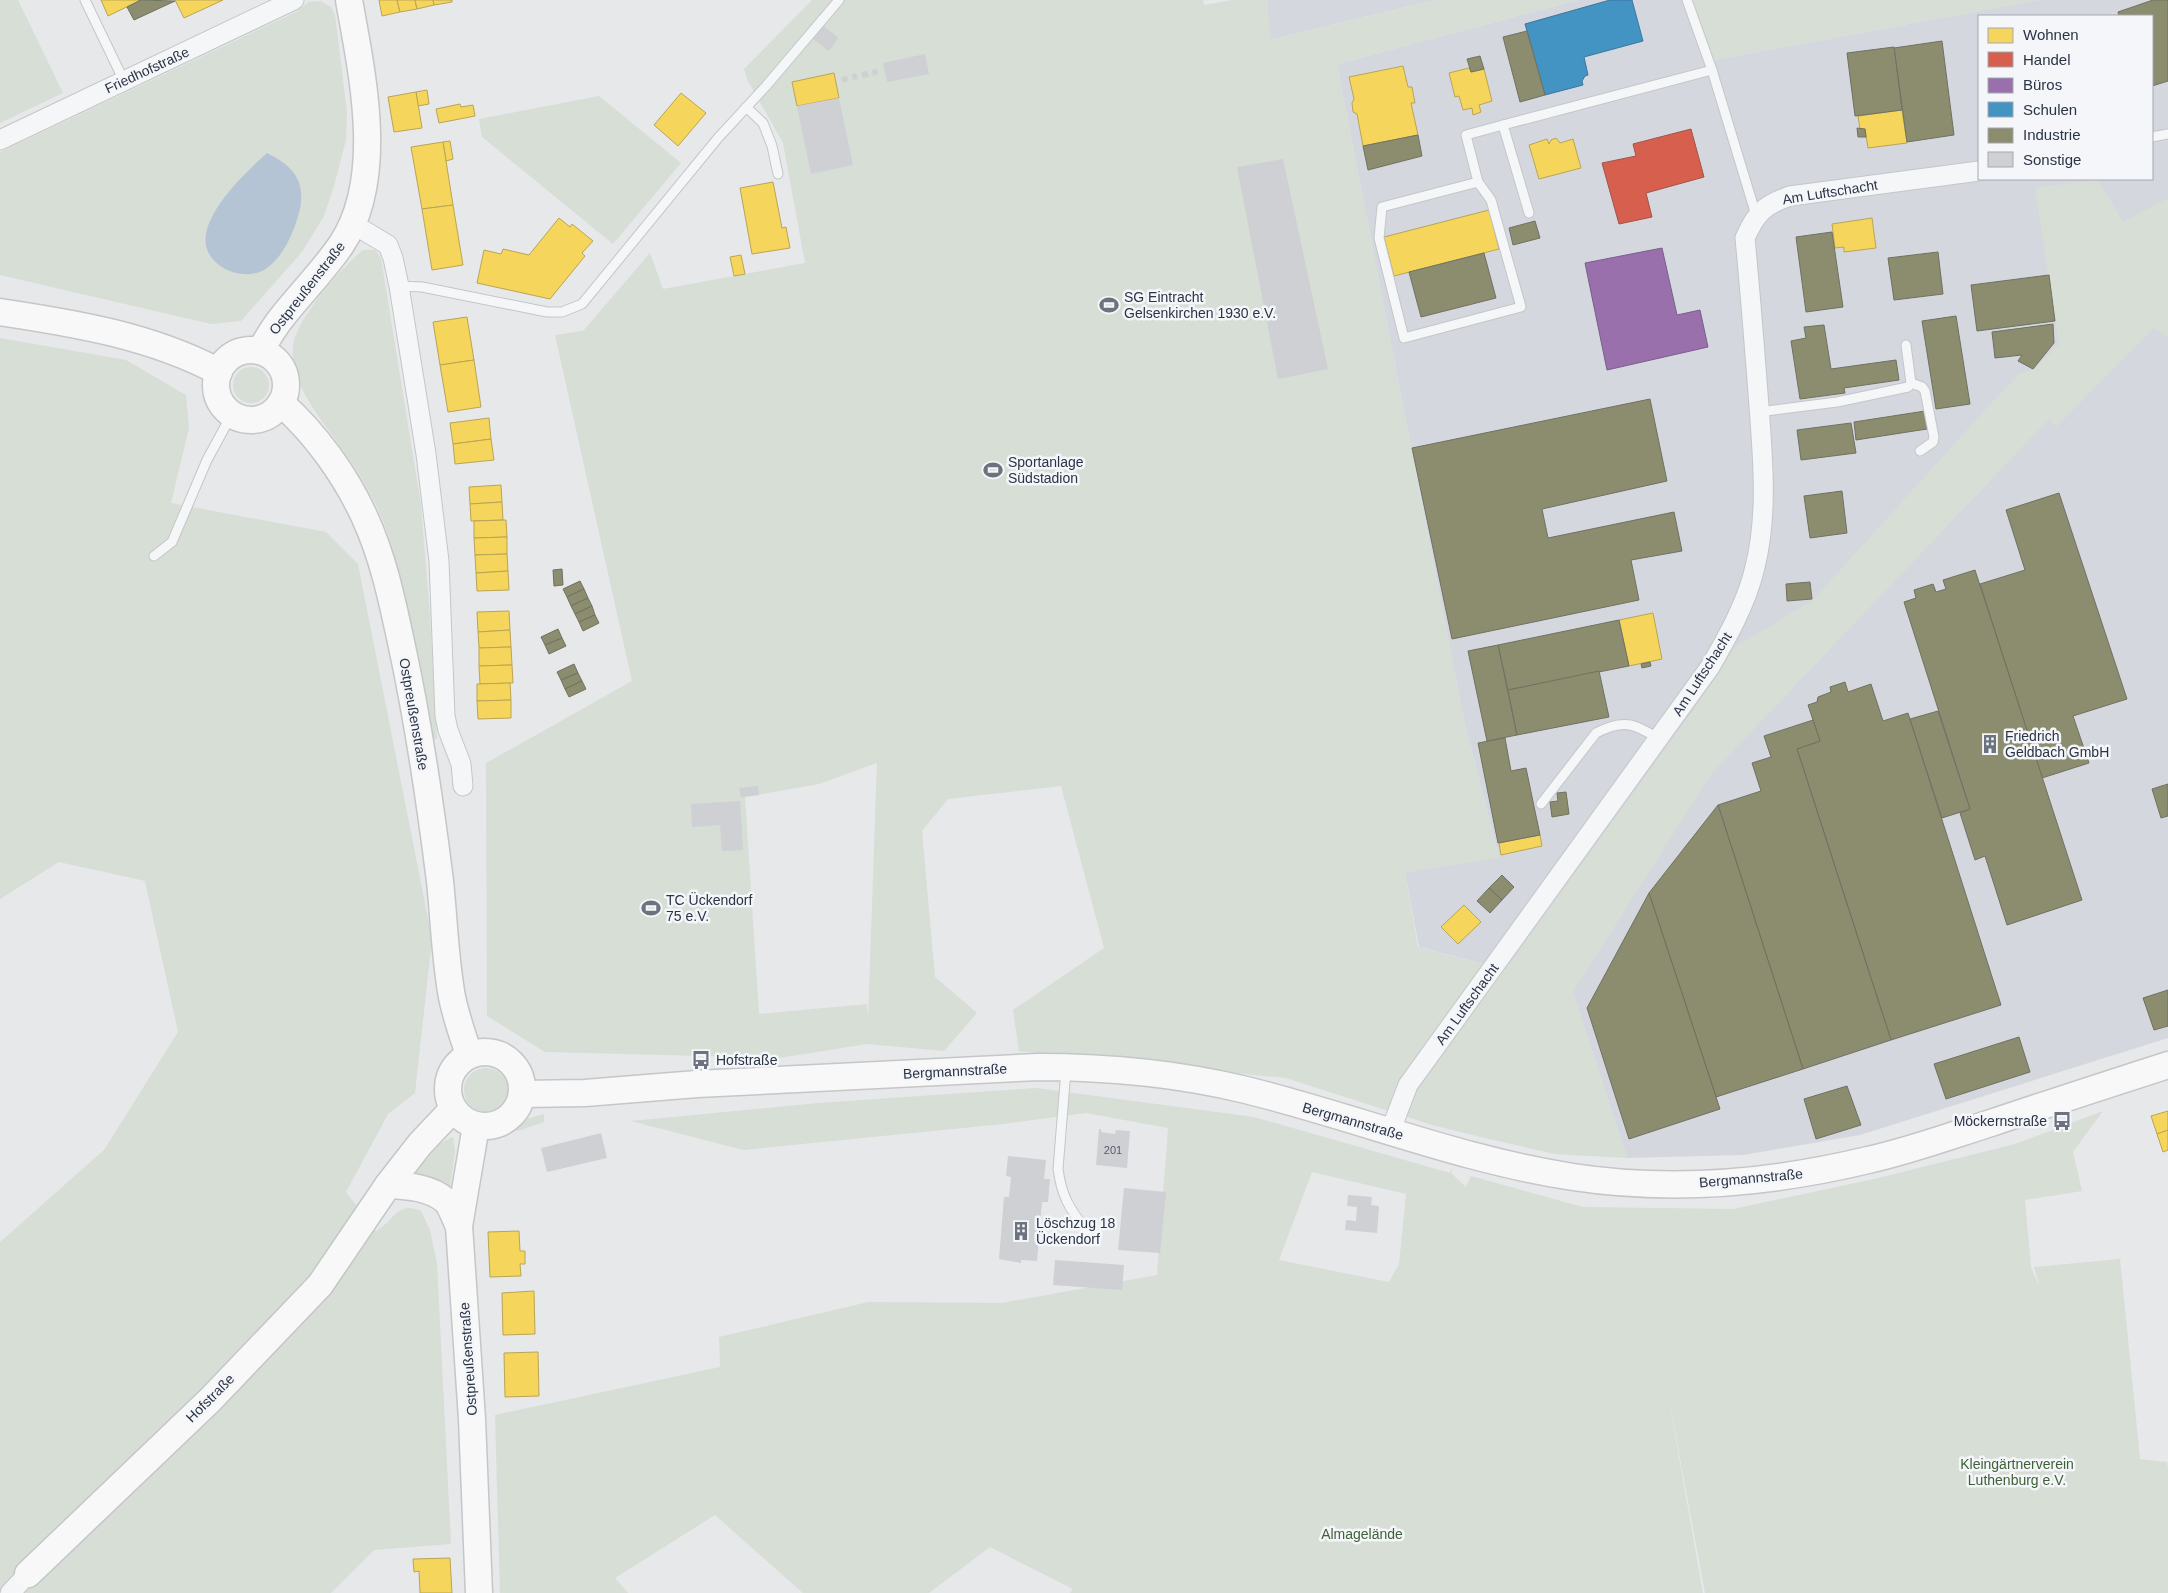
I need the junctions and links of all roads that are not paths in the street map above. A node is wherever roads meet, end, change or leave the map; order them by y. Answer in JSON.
{"nodes":[{"id":1,"x":85,"y":0,"type":"edge"},
{"id":2,"x":294,"y":0,"type":"edge"},
{"id":3,"x":349,"y":0,"type":"edge"},
{"id":4,"x":839,"y":0,"type":"edge"},
{"id":5,"x":1686,"y":0,"type":"edge"},
{"id":6,"x":1712,"y":70,"type":"junction"},
{"id":7,"x":124,"y":81,"type":"junction"},
{"id":8,"x":746,"y":107,"type":"junction"},
{"id":9,"x":1503,"y":125,"type":"junction"},
{"id":10,"x":2168,"y":134,"type":"edge"},
{"id":11,"x":2153,"y":137,"type":"edge"},
{"id":12,"x":0,"y":140,"type":"edge"},
{"id":13,"x":1978,"y":171,"type":"edge"},
{"id":14,"x":778,"y":174,"type":"dead end"},
{"id":15,"x":1478,"y":182,"type":"junction"},
{"id":16,"x":1529,"y":213,"type":"dead end"},
{"id":17,"x":1756,"y":215,"type":"junction"},
{"id":18,"x":352,"y":224,"type":"junction"},
{"id":19,"x":399,"y":286,"type":"junction"},
{"id":20,"x":0,"y":312,"type":"edge"},
{"id":21,"x":1906,"y":345,"type":"dead end"},
{"id":22,"x":260,"y":351,"type":"junction"},
{"id":23,"x":219,"y":372,"type":"junction"},
{"id":24,"x":1911,"y":383,"type":"junction"},
{"id":25,"x":281,"y":403,"type":"junction"},
{"id":26,"x":1759,"y":412,"type":"junction"},
{"id":27,"x":232,"y":414,"type":"junction"},
{"id":28,"x":1920,"y":451,"type":"dead end"},
{"id":29,"x":154,"y":556,"type":"dead end"},
{"id":30,"x":1659,"y":739,"type":"junction"},
{"id":31,"x":463,"y":786,"type":"dead end"},
{"id":32,"x":1541,"y":804,"type":"dead end"},
{"id":33,"x":469,"y":1055,"type":"junction"},
{"id":34,"x":2168,"y":1065,"type":"edge"},
{"id":35,"x":1066,"y":1067,"type":"junction"},
{"id":36,"x":522,"y":1094,"type":"junction"},
{"id":37,"x":453,"y":1109,"type":"junction"},
{"id":38,"x":476,"y":1126,"type":"junction"},
{"id":39,"x":1390,"y":1132,"type":"junction"},
{"id":40,"x":388,"y":1184,"type":"junction"},
{"id":41,"x":459,"y":1226,"type":"junction"},
{"id":42,"x":1088,"y":1233,"type":"dead end"},
{"id":43,"x":28,"y":1574,"type":"joint"},
{"id":44,"x":10,"y":1593,"type":"edge"},
{"id":45,"x":479,"y":1593,"type":"edge"}],
"edges":[{"from":1,"to":7,"type":"lane"},
{"from":2,"to":7,"type":"street","name":"Friedhofstraße"},
{"from":3,"to":18,"type":"street","name":"Ostpreußenstraße"},
{"from":4,"to":8,"type":"lane"},
{"from":5,"to":6,"type":"lane"},
{"from":6,"to":9,"type":"lane"},
{"from":6,"to":17,"type":"lane"},
{"from":7,"to":12,"type":"street","name":"Friedhofstraße"},
{"from":8,"to":14,"type":"lane"},
{"from":8,"to":19,"type":"lane"},
{"from":9,"to":15,"type":"lane"},
{"from":9,"to":16,"type":"lane"},
{"from":10,"to":11,"type":"lane"},
{"from":13,"to":17,"type":"street","name":"Am Luftschacht"},
{"from":15,"to":15,"type":"lane"},
{"from":17,"to":26,"type":"street","name":"Am Luftschacht"},
{"from":18,"to":19,"type":"street"},
{"from":18,"to":22,"type":"street","name":"Ostpreußenstraße"},
{"from":19,"to":31,"type":"street"},
{"from":20,"to":23,"type":"street"},
{"from":21,"to":24,"type":"lane"},
{"from":22,"to":23,"type":"street"},
{"from":22,"to":25,"type":"street"},
{"from":23,"to":27,"type":"street"},
{"from":24,"to":26,"type":"lane"},
{"from":24,"to":28,"type":"lane"},
{"from":25,"to":27,"type":"street"},
{"from":25,"to":33,"type":"street","name":"Ostpreußenstraße"},
{"from":26,"to":30,"type":"street","name":"Am Luftschacht"},
{"from":27,"to":29,"type":"lane"},
{"from":30,"to":32,"type":"lane"},
{"from":30,"to":39,"type":"street","name":"Am Luftschacht"},
{"from":33,"to":36,"type":"street"},
{"from":33,"to":37,"type":"street"},
{"from":34,"to":39,"type":"street","name":"Bergmannstraße"},
{"from":35,"to":36,"type":"street","name":"Bergmannstraße"},
{"from":35,"to":39,"type":"street","name":"Bergmannstraße"},
{"from":35,"to":42,"type":"lane"},
{"from":36,"to":38,"type":"street"},
{"from":37,"to":38,"type":"street"},
{"from":37,"to":40,"type":"street","name":"Hofstraße"},
{"from":38,"to":41,"type":"street","name":"Ostpreußenstraße"},
{"from":40,"to":41,"type":"street"},
{"from":40,"to":43,"type":"street","name":"Hofstraße"},
{"from":41,"to":45,"type":"street","name":"Ostpreußenstraße"},
{"from":43,"to":44,"type":"street","name":"Hofstraße"}]}
